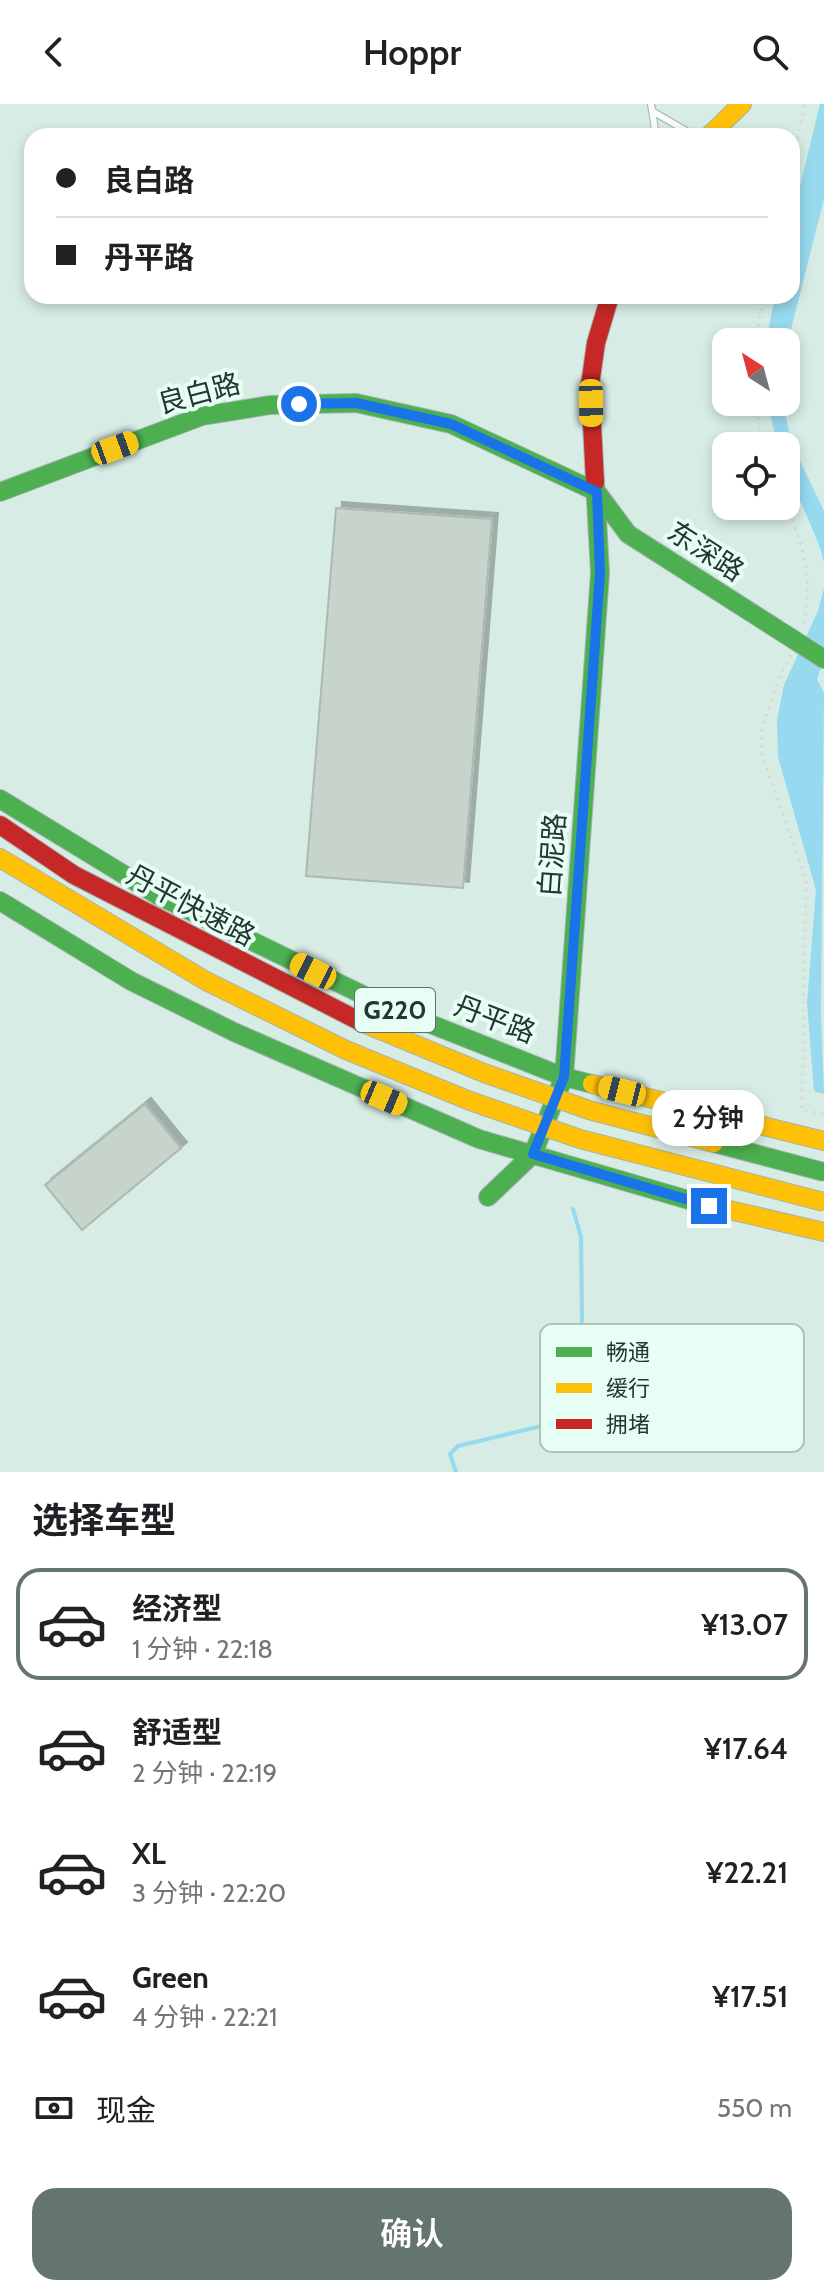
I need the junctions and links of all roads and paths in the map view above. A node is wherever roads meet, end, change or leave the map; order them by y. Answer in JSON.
{"nodes":[{"id":1,"x":742,"y":104,"type":"edge"},
{"id":2,"x":805,"y":104,"type":"edge"},
{"id":3,"x":652,"y":107,"type":"edge"},
{"id":4,"x":655,"y":128,"type":"edge"},
{"id":5,"x":683,"y":128,"type":"edge"},
{"id":6,"x":717,"y":128,"type":"edge"},
{"id":7,"x":800,"y":128,"type":"edge"},
{"id":8,"x":608,"y":304,"type":"edge"},
{"id":9,"x":762,"y":304,"type":"edge"},
{"id":10,"x":758,"y":328,"type":"edge"},
{"id":11,"x":0,"y":492,"type":"edge"},
{"id":12,"x":597,"y":492,"type":"junction"},
{"id":13,"x":792,"y":520,"type":"edge"},
{"id":14,"x":797,"y":643,"type":"junction"},
{"id":15,"x":824,"y":659,"type":"edge"},
{"id":16,"x":0,"y":799,"type":"edge"},
{"id":17,"x":0,"y":825,"type":"edge"},
{"id":18,"x":0,"y":858,"type":"edge"},
{"id":19,"x":0,"y":901,"type":"edge"},
{"id":20,"x":564,"y":1077,"type":"junction"},
{"id":21,"x":824,"y":1114,"type":"edge"},
{"id":22,"x":824,"y":1141,"type":"edge"},
{"id":23,"x":533,"y":1154,"type":"junction"},
{"id":24,"x":824,"y":1172,"type":"edge"},
{"id":25,"x":488,"y":1197,"type":"dead end"},
{"id":26,"x":824,"y":1202,"type":"edge"},
{"id":27,"x":824,"y":1232,"type":"edge"}],
"edges":[{"from":1,"to":6,"type":"main road"},
{"from":2,"to":7,"type":"path"},
{"from":3,"to":4,"type":"lane"},
{"from":3,"to":5,"type":"lane"},
{"from":8,"to":12,"type":"main road","name":"白泥路"},
{"from":9,"to":10,"type":"path"},
{"from":11,"to":12,"type":"main road","name":"良白路"},
{"from":12,"to":14,"type":"main road","name":"东深路"},
{"from":12,"to":20,"type":"main road","name":"白泥路"},
{"from":13,"to":14,"type":"path"},
{"from":14,"to":15,"type":"main road","name":"东深路"},
{"from":14,"to":21,"type":"path"},
{"from":16,"to":20,"type":"main road","name":"丹平路","number":"G220"},
{"from":17,"to":24,"type":"main road","name":"丹平快速路","bridge":true},
{"from":18,"to":26,"type":"main road","name":"丹平快速路","bridge":true},
{"from":19,"to":23,"type":"main road"},
{"from":20,"to":22,"type":"main road","name":"丹平路","number":"G220"},
{"from":20,"to":23,"type":"main road","name":"白泥路"},
{"from":23,"to":25,"type":"main road","name":"白泥路"},
{"from":23,"to":27,"type":"main road"}]}
